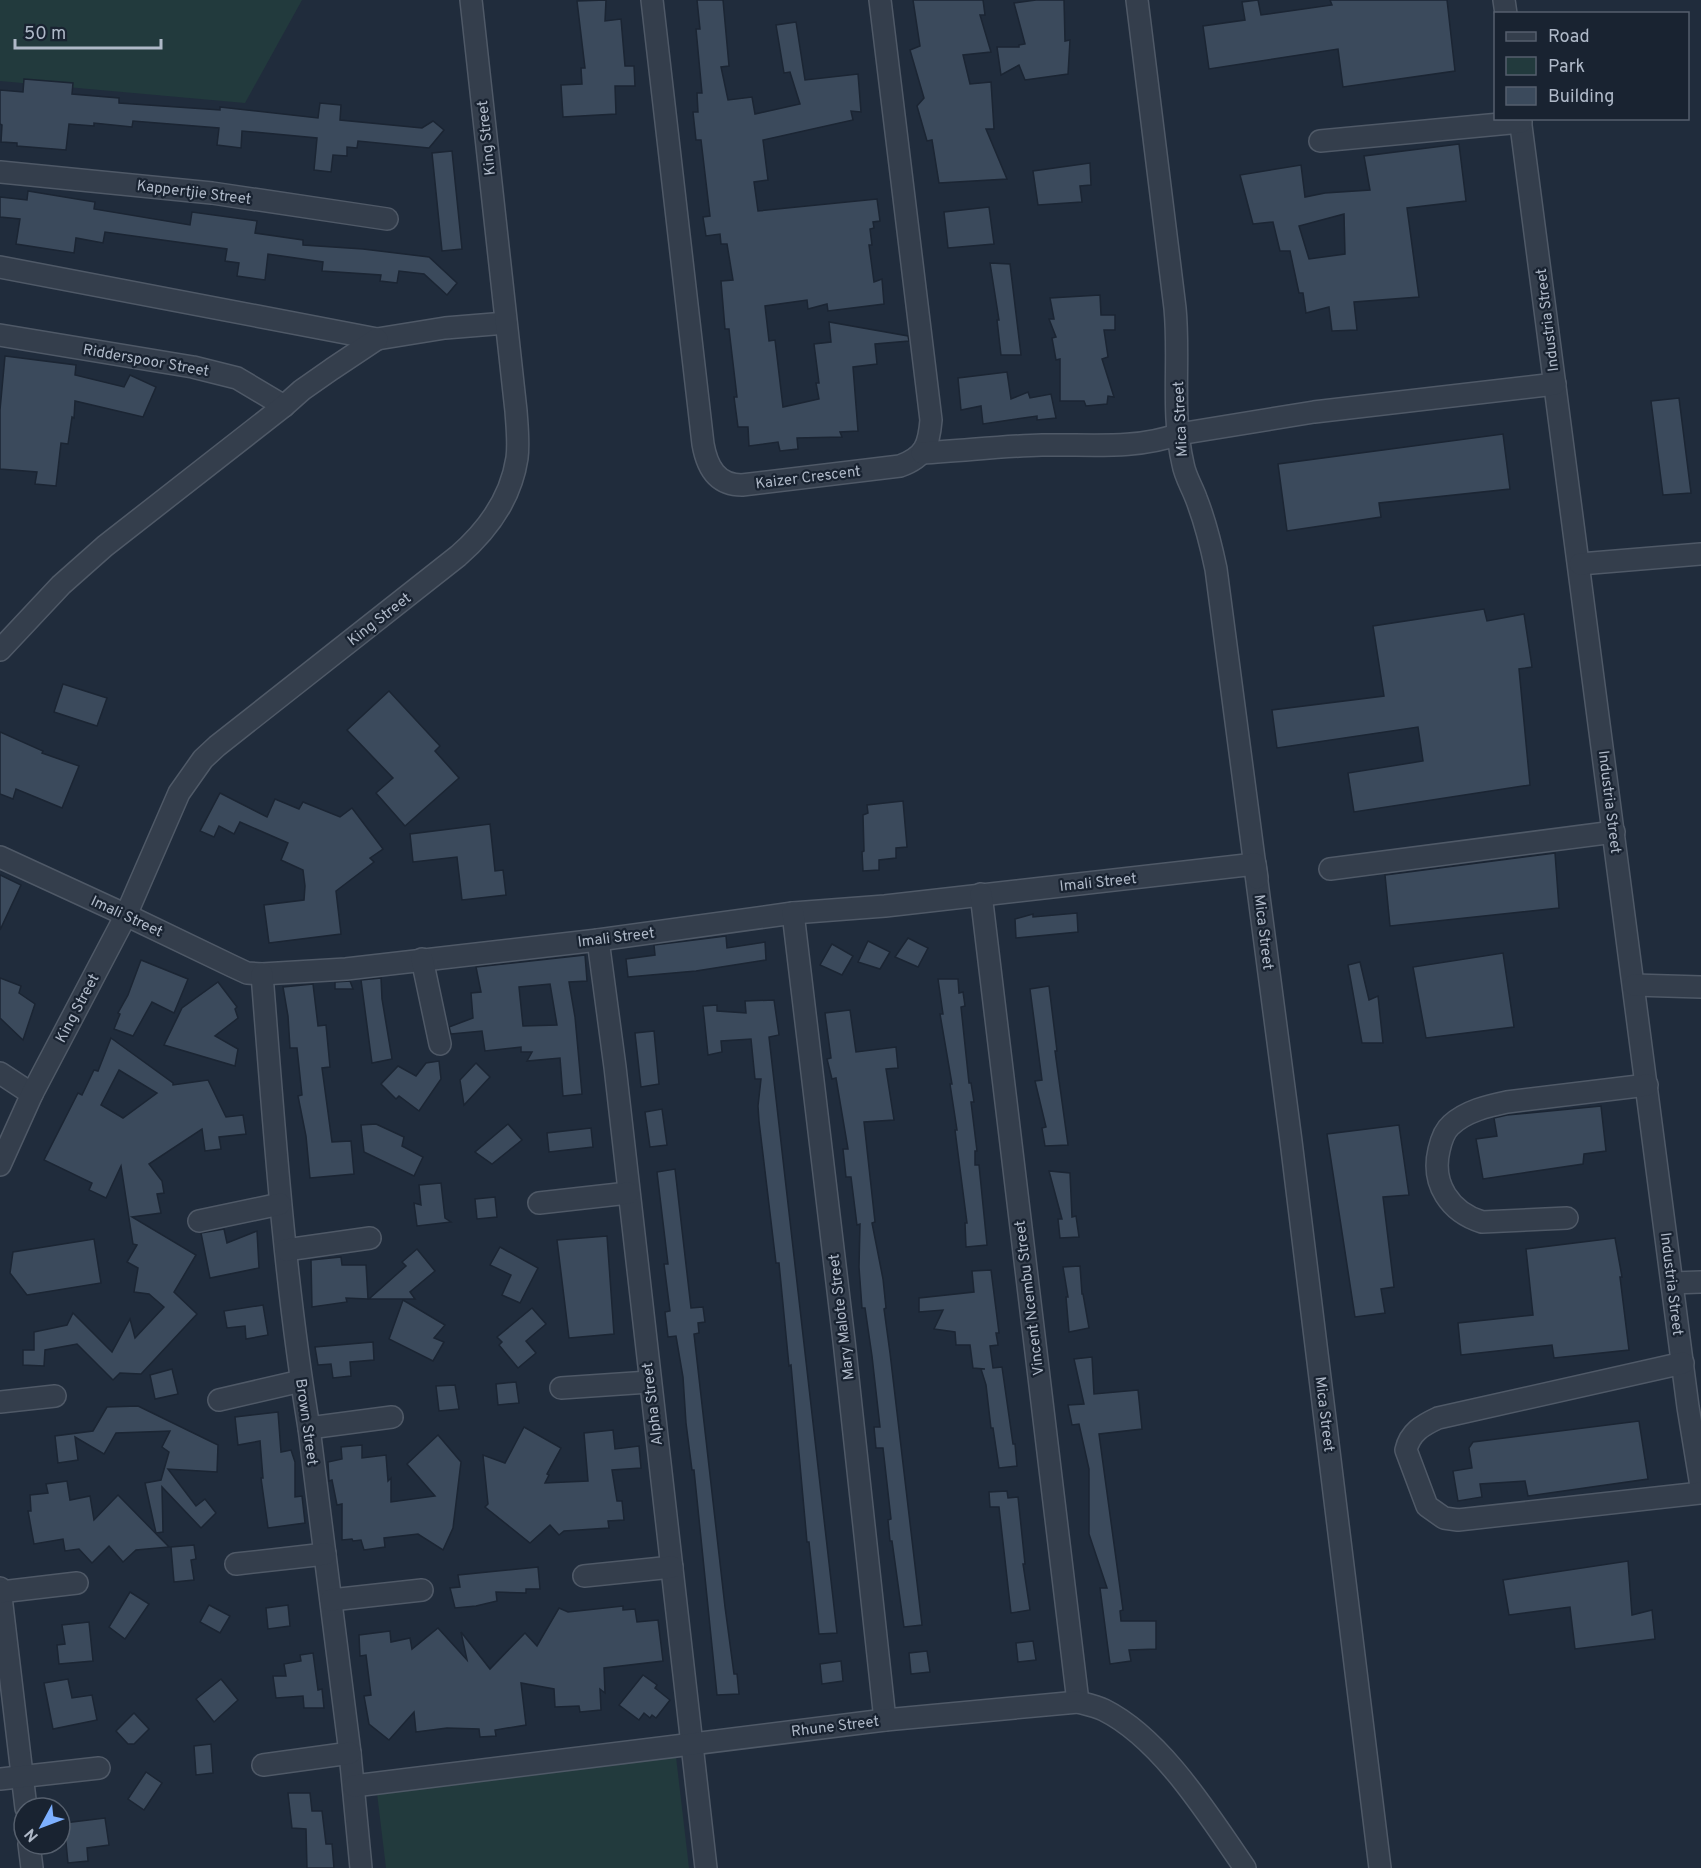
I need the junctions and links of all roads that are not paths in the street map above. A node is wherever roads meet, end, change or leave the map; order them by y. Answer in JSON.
{"nodes":[{"id":1,"x":471,"y":0,"type":"edge"},
{"id":2,"x":652,"y":0,"type":"edge"},
{"id":3,"x":880,"y":0,"type":"edge"},
{"id":4,"x":1137,"y":0,"type":"edge"},
{"id":5,"x":1521,"y":120,"type":"edge"},
{"id":6,"x":1320,"y":141,"type":"dead end"},
{"id":7,"x":0,"y":172,"type":"edge"},
{"id":8,"x":387,"y":219,"type":"dead end"},
{"id":9,"x":0,"y":267,"type":"edge"},
{"id":10,"x":506,"y":322,"type":"junction"},
{"id":11,"x":0,"y":335,"type":"edge"},
{"id":12,"x":377,"y":339,"type":"junction"},
{"id":13,"x":1555,"y":384,"type":"junction"},
{"id":14,"x":284,"y":406,"type":"junction"},
{"id":15,"x":1179,"y":434,"type":"junction"},
{"id":16,"x":922,"y":453,"type":"junction"},
{"id":17,"x":1701,"y":554,"type":"edge"},
{"id":18,"x":1580,"y":564,"type":"junction"},
{"id":19,"x":0,"y":650,"type":"edge"},
{"id":20,"x":1614,"y":832,"type":"junction"},
{"id":21,"x":0,"y":857,"type":"edge"},
{"id":22,"x":1255,"y":864,"type":"junction"},
{"id":23,"x":1330,"y":869,"type":"dead end"},
{"id":24,"x":981,"y":894,"type":"junction"},
{"id":25,"x":793,"y":913,"type":"junction"},
{"id":26,"x":126,"y":915,"type":"junction"},
{"id":27,"x":598,"y":940,"type":"junction"},
{"id":28,"x":422,"y":960,"type":"junction"},
{"id":29,"x":262,"y":974,"type":"junction"},
{"id":30,"x":1634,"y":985,"type":"junction"},
{"id":31,"x":1701,"y":987,"type":"edge"},
{"id":32,"x":440,"y":1044,"type":"dead end"},
{"id":33,"x":0,"y":1073,"type":"edge"},
{"id":34,"x":1647,"y":1085,"type":"junction"},
{"id":35,"x":32,"y":1094,"type":"junction"},
{"id":36,"x":0,"y":1165,"type":"edge"},
{"id":37,"x":628,"y":1193,"type":"junction"},
{"id":38,"x":539,"y":1203,"type":"dead end"},
{"id":39,"x":280,"y":1204,"type":"junction"},
{"id":40,"x":1567,"y":1218,"type":"dead end"},
{"id":41,"x":199,"y":1221,"type":"dead end"},
{"id":42,"x":370,"y":1238,"type":"dead end"},
{"id":43,"x":286,"y":1250,"type":"junction"},
{"id":44,"x":1701,"y":1282,"type":"edge"},
{"id":45,"x":1672,"y":1283,"type":"junction"},
{"id":46,"x":1683,"y":1363,"type":"junction"},
{"id":47,"x":301,"y":1381,"type":"junction"},
{"id":48,"x":649,"y":1382,"type":"junction"},
{"id":49,"x":561,"y":1388,"type":"dead end"},
{"id":50,"x":55,"y":1396,"type":"dead end"},
{"id":51,"x":219,"y":1400,"type":"dead end"},
{"id":52,"x":0,"y":1402,"type":"edge"},
{"id":53,"x":393,"y":1417,"type":"dead end"},
{"id":54,"x":309,"y":1428,"type":"junction"},
{"id":55,"x":1701,"y":1486,"type":"edge"},
{"id":56,"x":1701,"y":1493,"type":"edge"},
{"id":57,"x":325,"y":1554,"type":"junction"},
{"id":58,"x":236,"y":1564,"type":"dead end"},
{"id":59,"x":672,"y":1567,"type":"junction"},
{"id":60,"x":584,"y":1576,"type":"dead end"},
{"id":61,"x":77,"y":1583,"type":"dead end"},
{"id":62,"x":0,"y":1590,"type":"edge"},
{"id":63,"x":422,"y":1590,"type":"dead end"},
{"id":64,"x":331,"y":1600,"type":"junction"},
{"id":65,"x":1078,"y":1702,"type":"junction"},
{"id":66,"x":885,"y":1720,"type":"junction"},
{"id":67,"x":692,"y":1744,"type":"junction"},
{"id":68,"x":350,"y":1754,"type":"junction"},
{"id":69,"x":262,"y":1765,"type":"dead end"},
{"id":70,"x":99,"y":1768,"type":"dead end"},
{"id":71,"x":22,"y":1776,"type":"junction"},
{"id":72,"x":0,"y":1779,"type":"edge"},
{"id":73,"x":354,"y":1786,"type":"junction"},
{"id":74,"x":24,"y":1796,"type":"edge"},
{"id":75,"x":361,"y":1868,"type":"edge"},
{"id":76,"x":706,"y":1868,"type":"edge"},
{"id":77,"x":1245,"y":1868,"type":"edge"},
{"id":78,"x":1380,"y":1868,"type":"edge"}],
"edges":[{"from":1,"to":10,"type":"street","name":"King Street"},
{"from":2,"to":16,"type":"street","name":"Kaizer Crescent"},
{"from":3,"to":16,"type":"street"},
{"from":4,"to":15,"type":"street","name":"Mica Street"},
{"from":5,"to":6,"type":"street"},
{"from":5,"to":13,"type":"street","name":"Industria Street"},
{"from":7,"to":8,"type":"street","name":"Kappertjie Street"},
{"from":9,"to":12,"type":"street"},
{"from":10,"to":12,"type":"street"},
{"from":10,"to":26,"type":"street","name":"King Street"},
{"from":11,"to":14,"type":"street","name":"Ridderspoor Street"},
{"from":12,"to":14,"type":"street"},
{"from":13,"to":15,"type":"street"},
{"from":13,"to":18,"type":"street","name":"Industria Street"},
{"from":14,"to":19,"type":"street"},
{"from":15,"to":16,"type":"street"},
{"from":15,"to":22,"type":"street","name":"Mica Street"},
{"from":17,"to":18,"type":"street"},
{"from":18,"to":20,"type":"street","name":"Industria Street"},
{"from":20,"to":23,"type":"street"},
{"from":20,"to":30,"type":"street","name":"Industria Street"},
{"from":21,"to":26,"type":"street","name":"Imali Street"},
{"from":22,"to":24,"type":"street","name":"Imali Street"},
{"from":22,"to":78,"type":"street","name":"Mica Street"},
{"from":24,"to":25,"type":"street","name":"Imali Street"},
{"from":24,"to":65,"type":"street","name":"Vincent Ncembu Street"},
{"from":25,"to":27,"type":"street","name":"Imali Street"},
{"from":25,"to":66,"type":"street","name":"Mary Malote Street"},
{"from":26,"to":29,"type":"street","name":"Imali Street"},
{"from":26,"to":35,"type":"street","name":"King Street"},
{"from":27,"to":28,"type":"street","name":"Imali Street"},
{"from":27,"to":37,"type":"street","name":"Alpha Street"},
{"from":28,"to":29,"type":"street","name":"Imali Street"},
{"from":28,"to":32,"type":"street"},
{"from":29,"to":39,"type":"street","name":"Brown Street"},
{"from":30,"to":31,"type":"street"},
{"from":30,"to":34,"type":"street","name":"Industria Street"},
{"from":33,"to":35,"type":"street"},
{"from":34,"to":40,"type":"street"},
{"from":34,"to":45,"type":"street","name":"Industria Street"},
{"from":35,"to":36,"type":"street","name":"King Street"},
{"from":37,"to":38,"type":"street"},
{"from":37,"to":48,"type":"street","name":"Alpha Street"},
{"from":39,"to":41,"type":"street"},
{"from":39,"to":43,"type":"street","name":"Brown Street"},
{"from":42,"to":43,"type":"street"},
{"from":43,"to":47,"type":"street","name":"Brown Street"},
{"from":44,"to":45,"type":"street"},
{"from":45,"to":46,"type":"street","name":"Industria Street"},
{"from":46,"to":55,"type":"street","name":"Industria Street"},
{"from":46,"to":56,"type":"street"},
{"from":47,"to":51,"type":"street"},
{"from":47,"to":54,"type":"street","name":"Brown Street"},
{"from":48,"to":49,"type":"street"},
{"from":48,"to":59,"type":"street","name":"Alpha Street"},
{"from":50,"to":52,"type":"street"},
{"from":53,"to":54,"type":"street"},
{"from":54,"to":57,"type":"street","name":"Brown Street"},
{"from":57,"to":58,"type":"street"},
{"from":57,"to":64,"type":"street","name":"Brown Street"},
{"from":59,"to":60,"type":"street"},
{"from":59,"to":67,"type":"street","name":"Alpha Street"},
{"from":61,"to":62,"type":"street"},
{"from":62,"to":71,"type":"street"},
{"from":63,"to":64,"type":"street"},
{"from":64,"to":68,"type":"street","name":"Brown Street"},
{"from":65,"to":66,"type":"street","name":"Rhune Street"},
{"from":65,"to":77,"type":"street","name":"Rhune Street"},
{"from":66,"to":67,"type":"street","name":"Rhune Street"},
{"from":67,"to":73,"type":"street","name":"Rhune Street"},
{"from":67,"to":76,"type":"street","name":"Alpha Street"},
{"from":68,"to":69,"type":"street"},
{"from":68,"to":73,"type":"street","name":"Brown Street"},
{"from":70,"to":71,"type":"street"},
{"from":71,"to":72,"type":"street"},
{"from":71,"to":74,"type":"street"},
{"from":73,"to":75,"type":"street","name":"Brown Street"}]}
